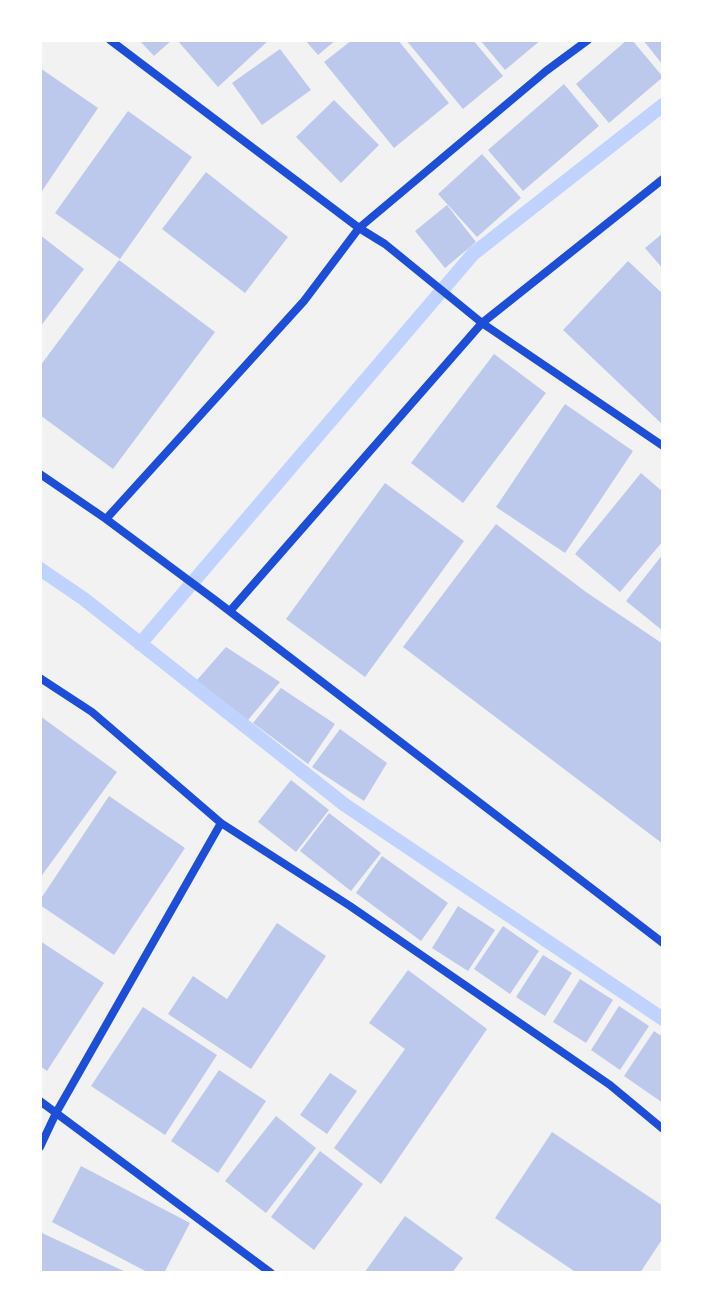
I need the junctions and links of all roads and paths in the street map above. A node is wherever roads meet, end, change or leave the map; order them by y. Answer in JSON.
{"nodes":[{"id":1,"x":110,"y":40,"type":"edge"},
{"id":2,"x":588,"y":40,"type":"edge"},
{"id":3,"x":663,"y":179,"type":"edge"},
{"id":4,"x":359,"y":228,"type":"junction"},
{"id":5,"x":482,"y":323,"type":"junction"},
{"id":6,"x":663,"y":446,"type":"edge"},
{"id":7,"x":40,"y":474,"type":"edge"},
{"id":8,"x":106,"y":519,"type":"junction"},
{"id":9,"x":230,"y":611,"type":"junction"},
{"id":10,"x":40,"y":678,"type":"edge"},
{"id":11,"x":221,"y":823,"type":"junction"},
{"id":12,"x":663,"y":943,"type":"edge"},
{"id":13,"x":40,"y":1101,"type":"edge"},
{"id":14,"x":56,"y":1113,"type":"junction"},
{"id":15,"x":663,"y":1129,"type":"edge"},
{"id":16,"x":40,"y":1147,"type":"edge"},
{"id":17,"x":271,"y":1273,"type":"edge"}],
"edges":[{"from":1,"to":4,"type":"street"},
{"from":2,"to":4,"type":"street"},
{"from":3,"to":5,"type":"street"},
{"from":4,"to":5,"type":"street"},
{"from":4,"to":8,"type":"street"},
{"from":5,"to":6,"type":"street"},
{"from":5,"to":9,"type":"street"},
{"from":7,"to":8,"type":"street"},
{"from":8,"to":9,"type":"street"},
{"from":9,"to":12,"type":"street"},
{"from":10,"to":11,"type":"street"},
{"from":11,"to":14,"type":"street"},
{"from":11,"to":15,"type":"street"},
{"from":13,"to":14,"type":"street"},
{"from":14,"to":16,"type":"street"},
{"from":14,"to":17,"type":"street"}]}
